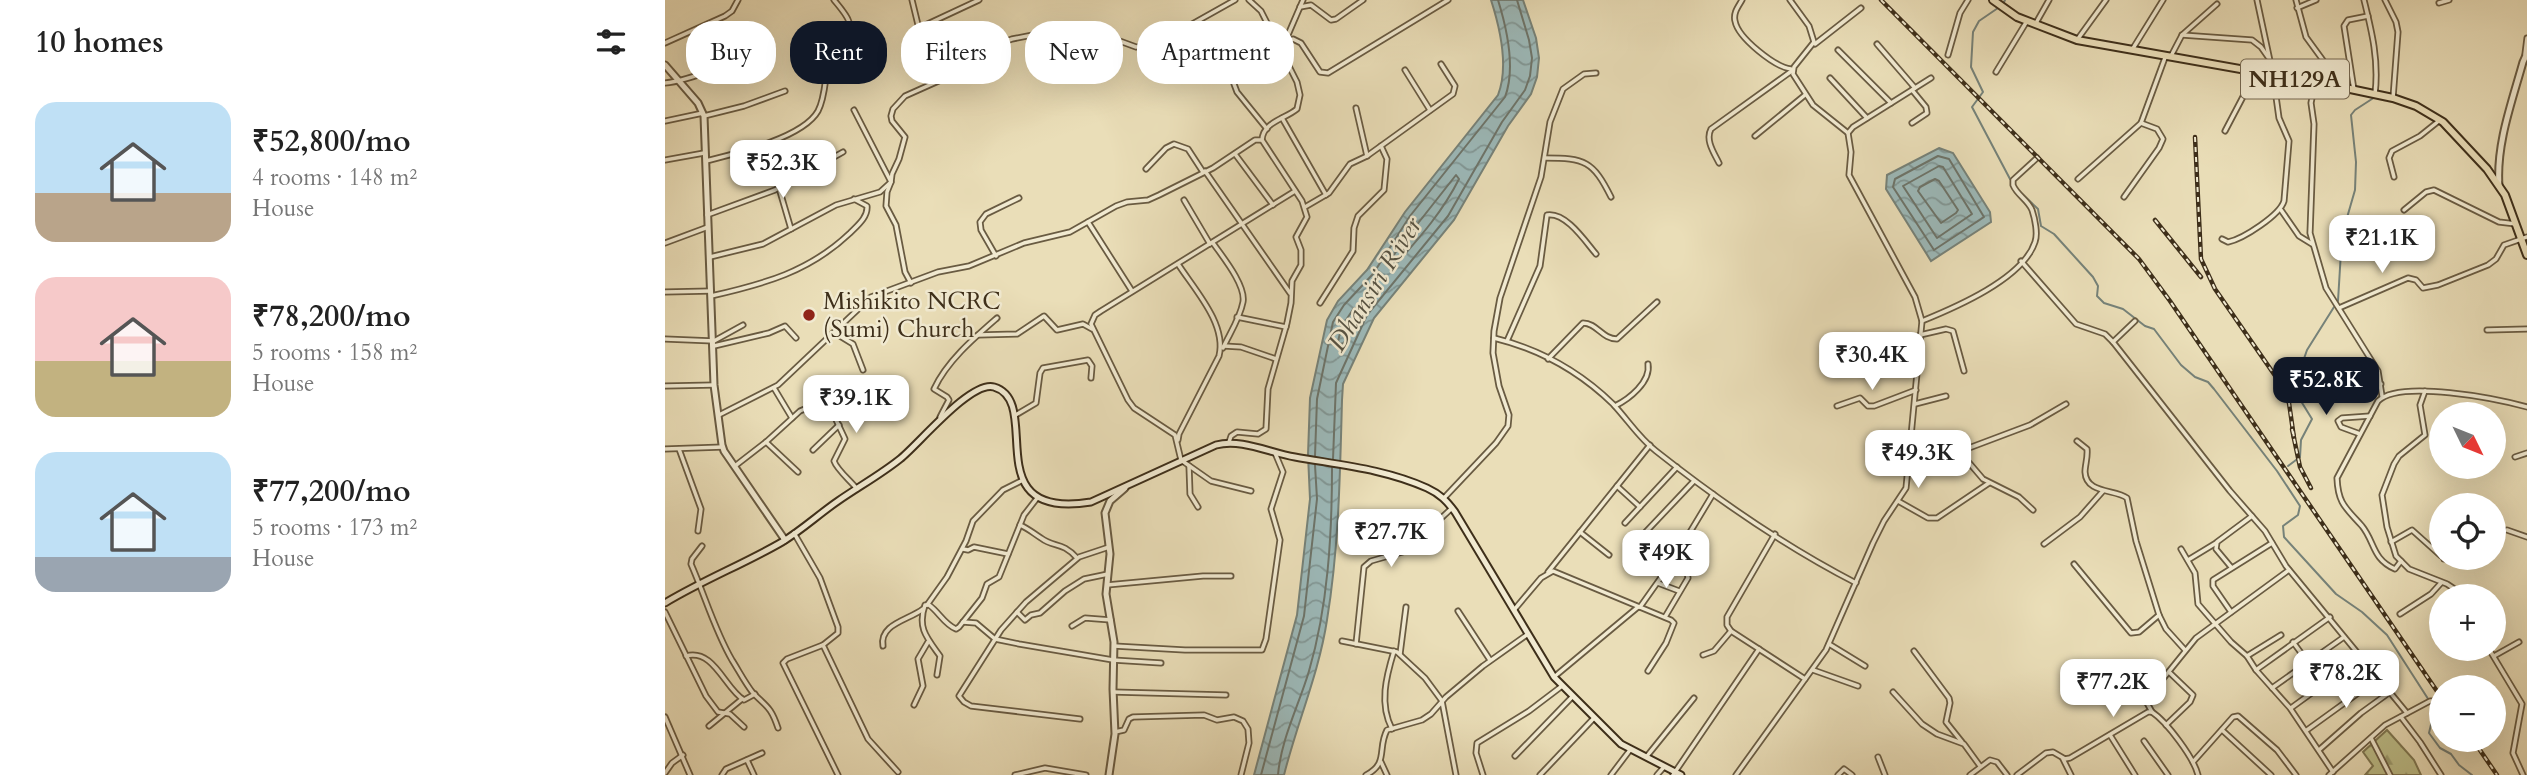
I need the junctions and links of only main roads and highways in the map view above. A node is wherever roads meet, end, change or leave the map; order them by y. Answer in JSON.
{"nodes":[{"id":1,"x":1993,"y":0,"type":"edge"},
{"id":2,"x":2526,"y":55,"type":"edge"},
{"id":3,"x":665,"y":65,"type":"edge"},
{"id":4,"x":2499,"y":186,"type":"junction"},
{"id":5,"x":2524,"y":238,"type":"edge"},
{"id":6,"x":2527,"y":255,"type":"edge"},
{"id":7,"x":1130,"y":484,"type":"junction"},
{"id":8,"x":785,"y":540,"type":"junction"},
{"id":9,"x":665,"y":603,"type":"edge"},
{"id":10,"x":1676,"y":774,"type":"edge"},
{"id":11,"x":1109,"y":775,"type":"edge"}],
"edges":[{"from":1,"to":4,"type":"highway","number":"NH129A"},
{"from":2,"to":4,"type":"main road"},
{"from":3,"to":8,"type":"main road"},
{"from":4,"to":5,"type":"highway","number":"NH129A"},
{"from":5,"to":6,"type":"highway","number":"NH129A"},
{"from":7,"to":8,"type":"main road"},
{"from":7,"to":10,"type":"main road"},
{"from":7,"to":11,"type":"main road"},
{"from":8,"to":9,"type":"main road"}]}
